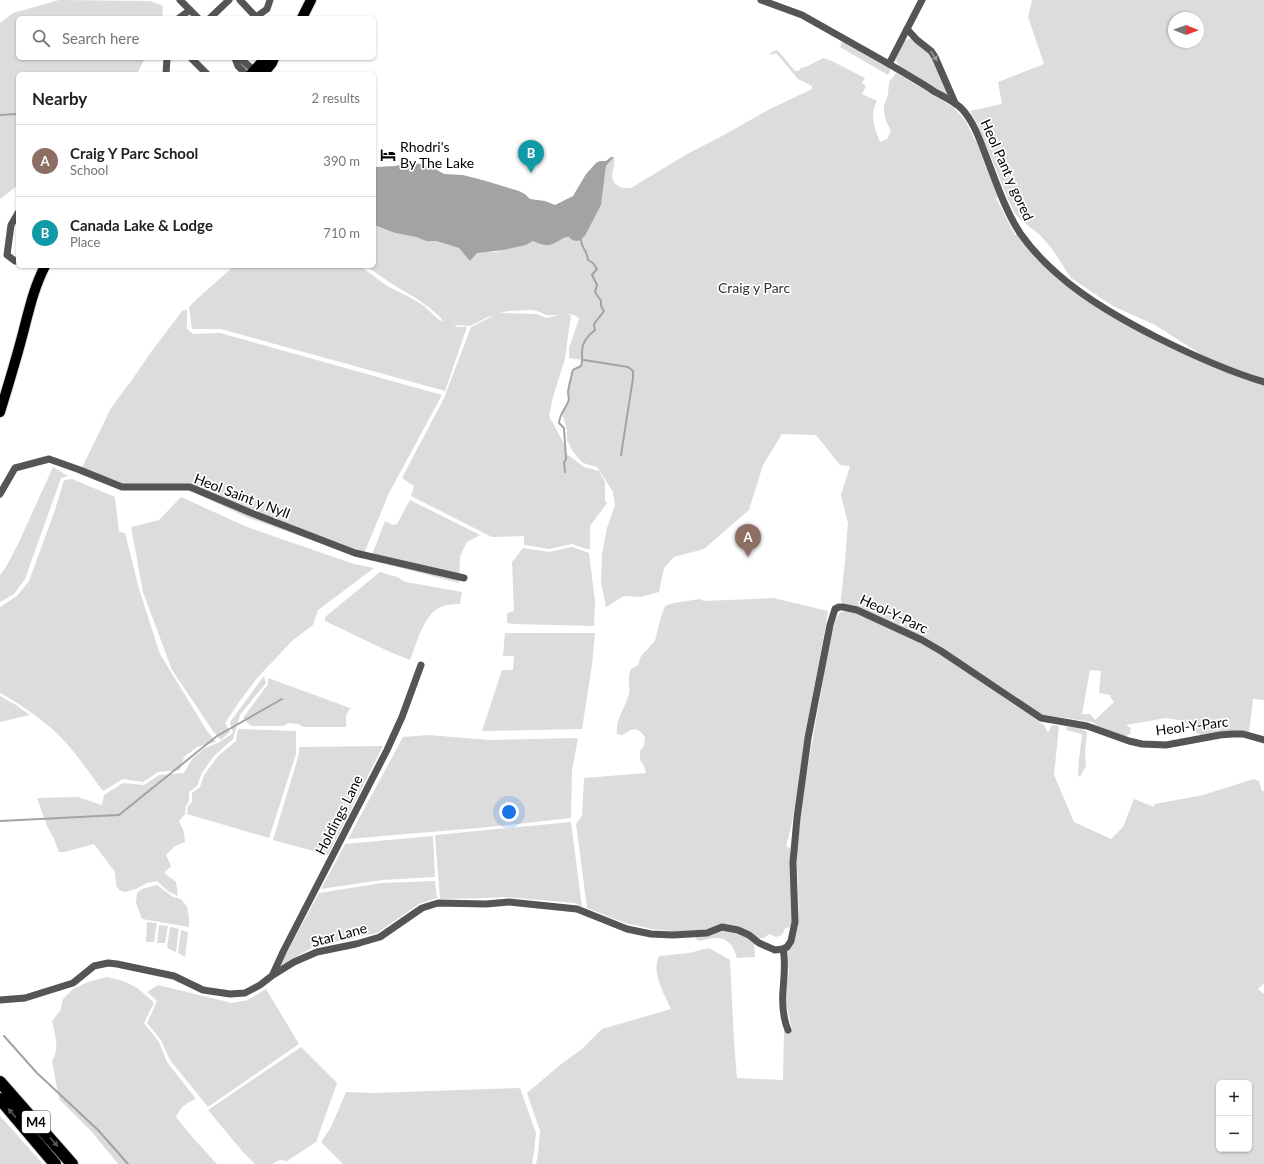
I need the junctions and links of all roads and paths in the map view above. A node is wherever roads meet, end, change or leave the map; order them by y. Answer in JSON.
{"nodes":[{"id":1,"x":180,"y":0,"type":"edge"},
{"id":2,"x":229,"y":0,"type":"edge"},
{"id":3,"x":240,"y":0,"type":"edge"},
{"id":4,"x":270,"y":0,"type":"edge"},
{"id":5,"x":311,"y":0,"type":"edge"},
{"id":6,"x":761,"y":0,"type":"edge"},
{"id":7,"x":922,"y":0,"type":"edge"},
{"id":8,"x":190,"y":10,"type":"junction"},
{"id":9,"x":182,"y":16,"type":"edge"},
{"id":10,"x":196,"y":16,"type":"edge"},
{"id":11,"x":212,"y":16,"type":"edge"},
{"id":12,"x":255,"y":16,"type":"edge"},
{"id":13,"x":257,"y":16,"type":"edge"},
{"id":14,"x":303,"y":16,"type":"edge"},
{"id":15,"x":907,"y":29,"type":"junction"},
{"id":16,"x":166,"y":60,"type":"edge"},
{"id":17,"x":193,"y":60,"type":"edge"},
{"id":18,"x":242,"y":60,"type":"edge"},
{"id":19,"x":265,"y":60,"type":"edge"},
{"id":20,"x":273,"y":60,"type":"edge"},
{"id":21,"x":889,"y":64,"type":"junction"},
{"id":22,"x":166,"y":72,"type":"edge"},
{"id":23,"x":205,"y":72,"type":"edge"},
{"id":24,"x":253,"y":72,"type":"edge"},
{"id":25,"x":255,"y":72,"type":"edge"},
{"id":26,"x":256,"y":72,"type":"edge"},
{"id":27,"x":955,"y":103,"type":"junction"},
{"id":28,"x":16,"y":216,"type":"edge"},
{"id":29,"x":15,"y":261,"type":"dead end"},
{"id":30,"x":44,"y":268,"type":"edge"},
{"id":31,"x":1264,"y":382,"type":"edge"},
{"id":32,"x":0,"y":412,"type":"edge"},
{"id":33,"x":0,"y":494,"type":"edge"},
{"id":34,"x":464,"y":578,"type":"dead end"},
{"id":35,"x":421,"y":665,"type":"dead end"},
{"id":36,"x":1264,"y":740,"type":"edge"},
{"id":37,"x":783,"y":949,"type":"junction"},
{"id":38,"x":273,"y":975,"type":"junction"},
{"id":39,"x":0,"y":1000,"type":"edge"},
{"id":40,"x":788,"y":1030,"type":"dead end"},
{"id":41,"x":0,"y":1082,"type":"edge"},
{"id":42,"x":0,"y":1099,"type":"edge"},
{"id":43,"x":56,"y":1164,"type":"edge"},
{"id":44,"x":72,"y":1164,"type":"edge"}],
"edges":[{"from":1,"to":8,"type":"street"},
{"from":2,"to":11,"type":"street"},
{"from":3,"to":12,"type":"street"},
{"from":4,"to":13,"type":"street"},
{"from":5,"to":14,"type":"main road"},
{"from":6,"to":21,"type":"street","name":"Heol Pant y gored"},
{"from":7,"to":15,"type":"street"},
{"from":8,"to":9,"type":"street"},
{"from":8,"to":10,"type":"street"},
{"from":15,"to":21,"type":"street"},
{"from":15,"to":27,"type":"street","one_way":true},
{"from":16,"to":22,"type":"street"},
{"from":17,"to":23,"type":"street"},
{"from":18,"to":24,"type":"street"},
{"from":19,"to":25,"type":"main road"},
{"from":20,"to":26,"type":"main road"},
{"from":21,"to":27,"type":"street","name":"Heol Pant y gored"},
{"from":27,"to":31,"type":"street","name":"Heol Pant y gored"},
{"from":28,"to":29,"type":"street"},
{"from":30,"to":32,"type":"main road"},
{"from":33,"to":34,"type":"street","name":"Heol Saint y Nyll"},
{"from":35,"to":38,"type":"street","name":"Holdings Lane"},
{"from":36,"to":37,"type":"street","name":"Heol-Y-Parc"},
{"from":37,"to":38,"type":"street","name":"Star Lane"},
{"from":37,"to":40,"type":"street"},
{"from":38,"to":39,"type":"street","name":"Star Lane"},
{"from":41,"to":44,"type":"highway","number":"M4","one_way":true},
{"from":43,"to":42,"type":"highway","number":"M4","one_way":true}]}
